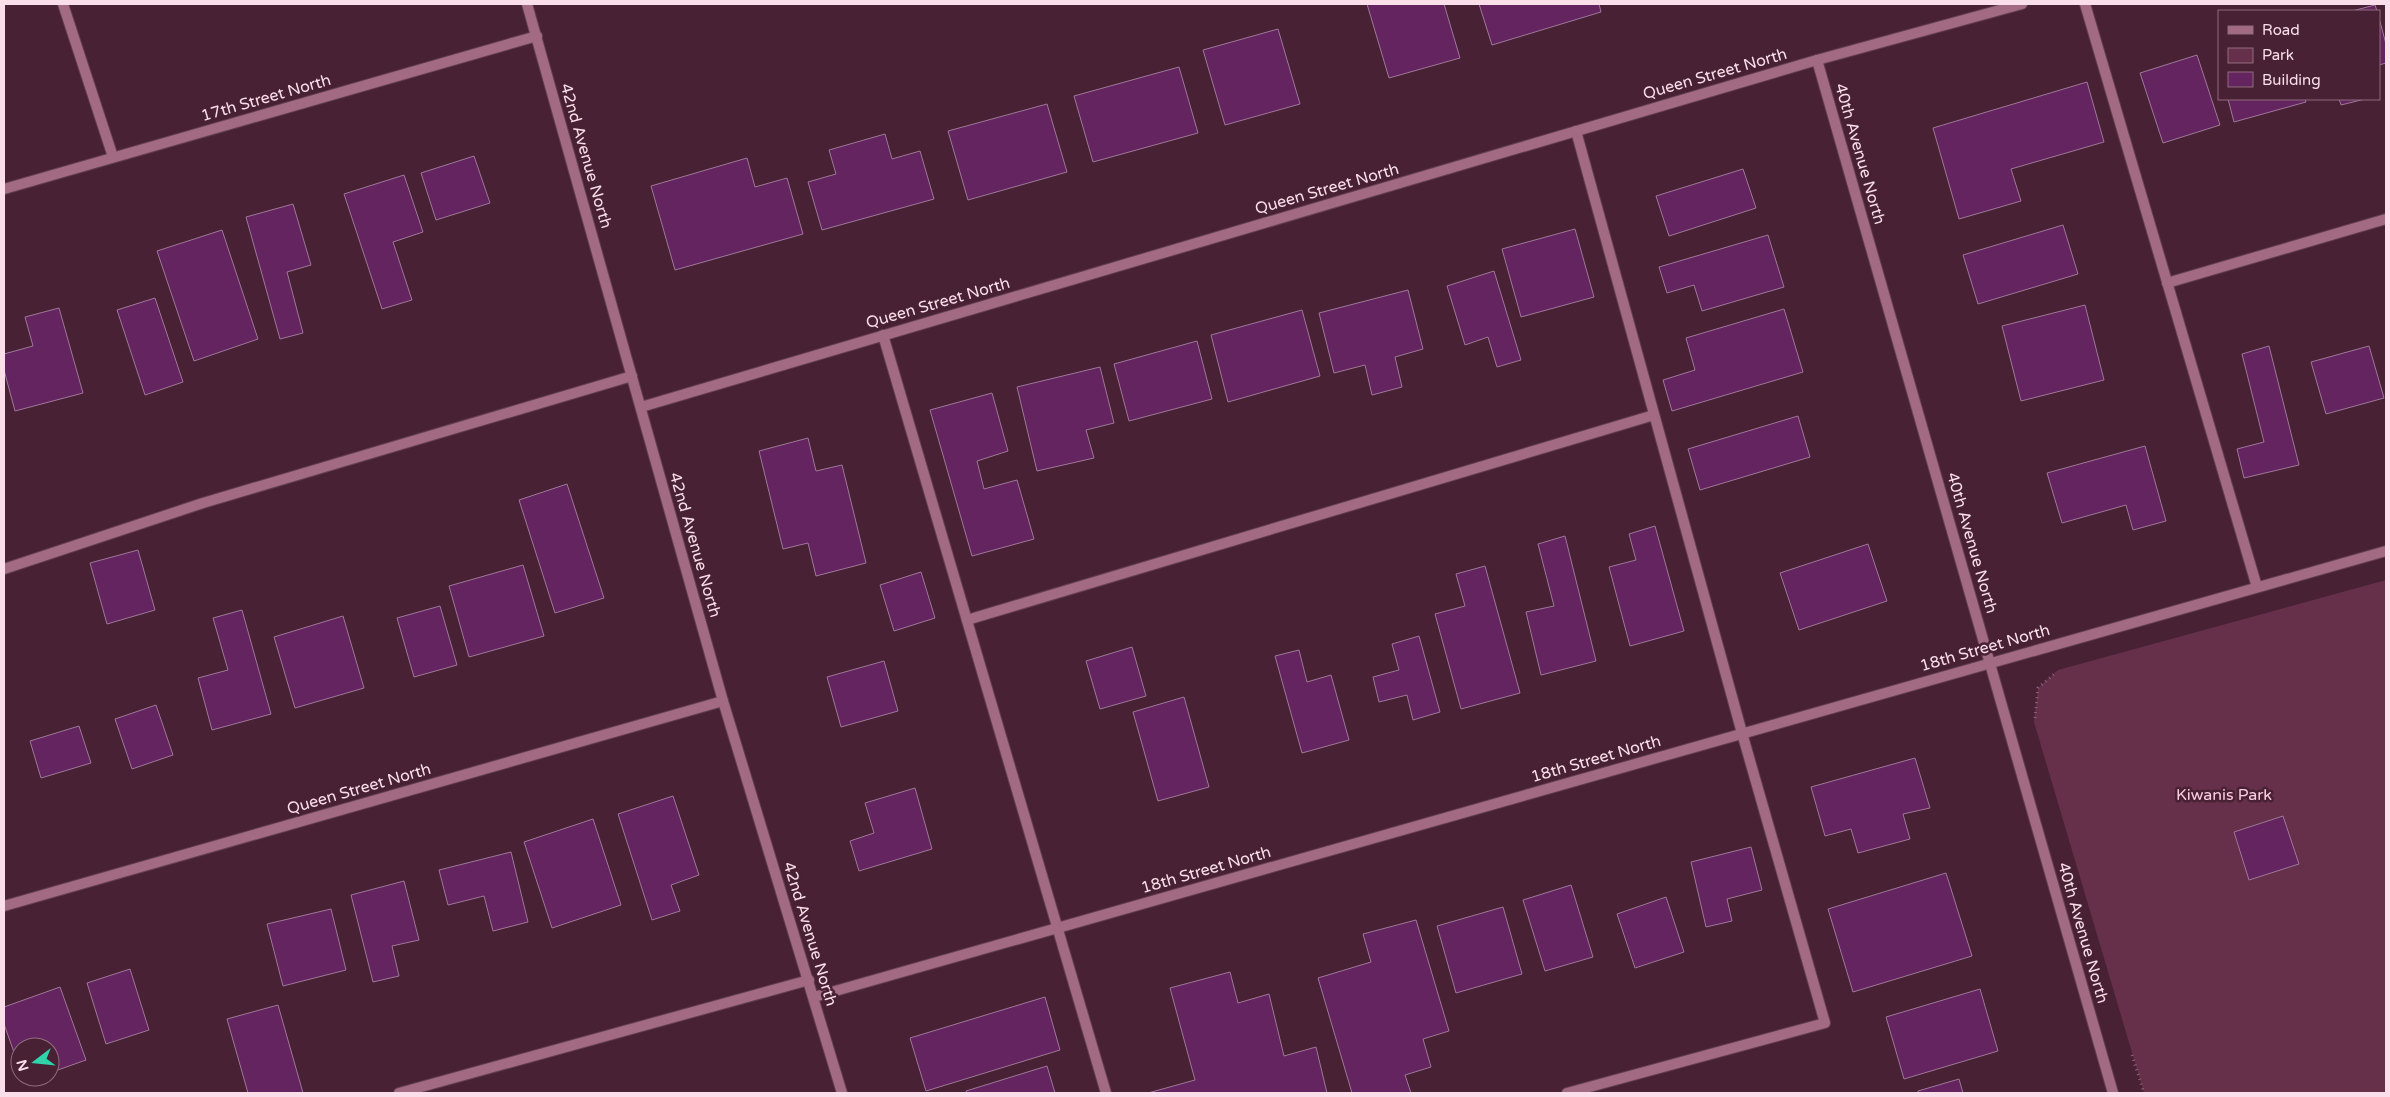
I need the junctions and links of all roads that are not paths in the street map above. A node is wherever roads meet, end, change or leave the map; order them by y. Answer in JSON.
{"nodes":[{"id":1,"x":63,"y":4,"type":"edge"},
{"id":2,"x":527,"y":4,"type":"edge"},
{"id":3,"x":2022,"y":4,"type":"edge"},
{"id":4,"x":2085,"y":4,"type":"edge"},
{"id":5,"x":537,"y":36,"type":"junction"},
{"id":6,"x":1817,"y":60,"type":"junction"},
{"id":7,"x":1576,"y":131,"type":"junction"},
{"id":8,"x":113,"y":158,"type":"junction"},
{"id":9,"x":4,"y":188,"type":"edge"},
{"id":10,"x":2386,"y":219,"type":"edge"},
{"id":11,"x":2167,"y":283,"type":"junction"},
{"id":12,"x":883,"y":335,"type":"junction"},
{"id":13,"x":632,"y":376,"type":"junction"},
{"id":14,"x":641,"y":407,"type":"junction"},
{"id":15,"x":1654,"y":415,"type":"junction"},
{"id":16,"x":2386,"y":551,"type":"edge"},
{"id":17,"x":4,"y":569,"type":"edge"},
{"id":18,"x":2257,"y":587,"type":"junction"},
{"id":19,"x":967,"y":620,"type":"junction"},
{"id":20,"x":1990,"y":662,"type":"junction"},
{"id":21,"x":723,"y":700,"type":"junction"},
{"id":22,"x":1742,"y":732,"type":"junction"},
{"id":23,"x":4,"y":906,"type":"edge"},
{"id":24,"x":1058,"y":927,"type":"junction"},
{"id":25,"x":809,"y":980,"type":"junction"},
{"id":26,"x":814,"y":997,"type":"junction"},
{"id":27,"x":399,"y":1093,"type":"edge"},
{"id":28,"x":842,"y":1093,"type":"edge"},
{"id":29,"x":1106,"y":1093,"type":"edge"},
{"id":30,"x":1567,"y":1093,"type":"edge"},
{"id":31,"x":2113,"y":1093,"type":"edge"}],
"edges":[{"from":1,"to":8,"type":"street"},
{"from":2,"to":5,"type":"street","name":"42nd Avenue North"},
{"from":3,"to":6,"type":"street","name":"Queen Street North"},
{"from":4,"to":11,"type":"street"},
{"from":5,"to":8,"type":"street","name":"17th Street North"},
{"from":5,"to":13,"type":"street","name":"42nd Avenue North"},
{"from":6,"to":7,"type":"street","name":"Queen Street North"},
{"from":6,"to":20,"type":"street","name":"40th Avenue North"},
{"from":7,"to":12,"type":"street","name":"Queen Street North"},
{"from":7,"to":15,"type":"street"},
{"from":8,"to":9,"type":"street","name":"17th Street North"},
{"from":10,"to":11,"type":"street"},
{"from":11,"to":18,"type":"street"},
{"from":12,"to":14,"type":"street","name":"Queen Street North"},
{"from":12,"to":19,"type":"street"},
{"from":13,"to":14,"type":"street","name":"42nd Avenue North"},
{"from":13,"to":17,"type":"street"},
{"from":14,"to":21,"type":"street","name":"42nd Avenue North"},
{"from":15,"to":19,"type":"street"},
{"from":15,"to":22,"type":"street"},
{"from":16,"to":18,"type":"street","name":"18th Street North"},
{"from":18,"to":20,"type":"street","name":"18th Street North"},
{"from":19,"to":24,"type":"street"},
{"from":20,"to":22,"type":"street","name":"18th Street North"},
{"from":20,"to":31,"type":"street","name":"40th Avenue North"},
{"from":21,"to":23,"type":"street","name":"Queen Street North"},
{"from":21,"to":25,"type":"street","name":"42nd Avenue North"},
{"from":22,"to":24,"type":"street","name":"18th Street North"},
{"from":22,"to":30,"type":"street"},
{"from":24,"to":26,"type":"street","name":"18th Street North"},
{"from":24,"to":29,"type":"street"},
{"from":25,"to":26,"type":"street","name":"42nd Avenue North"},
{"from":25,"to":27,"type":"street"},
{"from":26,"to":28,"type":"street","name":"42nd Avenue North"}]}
